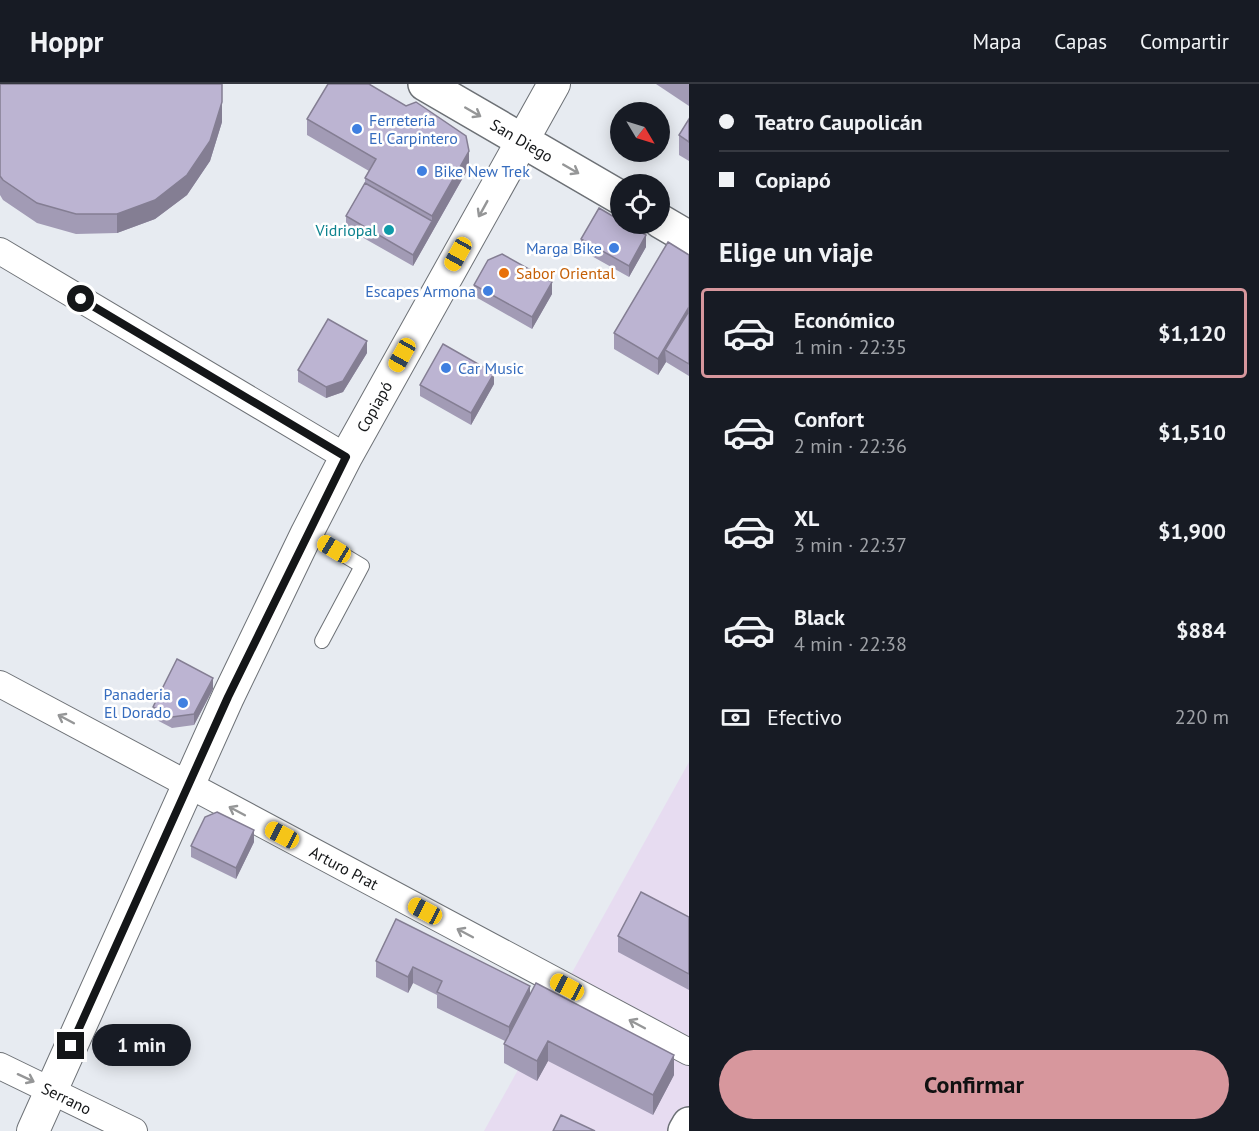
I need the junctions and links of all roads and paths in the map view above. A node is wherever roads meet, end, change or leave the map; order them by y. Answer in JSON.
{"nodes":[{"id":1,"x":425,"y":84,"type":"edge"},
{"id":2,"x":554,"y":84,"type":"edge"},
{"id":3,"x":521,"y":140,"type":"junction"},
{"id":4,"x":610,"y":192,"type":"edge"},
{"id":5,"x":670,"y":227,"type":"edge"},
{"id":6,"x":689,"y":238,"type":"edge"},
{"id":7,"x":0,"y":251,"type":"edge"},
{"id":8,"x":346,"y":457,"type":"junction"},
{"id":9,"x":307,"y":533,"type":"junction"},
{"id":10,"x":322,"y":641,"type":"dead end"},
{"id":11,"x":0,"y":684,"type":"edge"},
{"id":12,"x":188,"y":785,"type":"junction"},
{"id":13,"x":689,"y":1052,"type":"edge"},
{"id":14,"x":0,"y":1066,"type":"edge"},
{"id":15,"x":52,"y":1090,"type":"junction"},
{"id":16,"x":689,"y":1124,"type":"edge"},
{"id":17,"x":33,"y":1131,"type":"edge"},
{"id":18,"x":134,"y":1131,"type":"edge"},
{"id":19,"x":685,"y":1131,"type":"edge"}],
"edges":[{"from":1,"to":3,"type":"main road","name":"San Diego","one_way":true},
{"from":2,"to":3,"type":"street","name":"Copiapó"},
{"from":3,"to":4,"type":"main road","name":"San Diego","one_way":true},
{"from":3,"to":8,"type":"street","name":"Copiapó","one_way":true},
{"from":5,"to":6,"type":"main road"},
{"from":7,"to":8,"type":"street"},
{"from":8,"to":9,"type":"street","name":"Copiapó"},
{"from":9,"to":10,"type":"lane"},
{"from":9,"to":12,"type":"street","name":"Copiapó"},
{"from":12,"to":11,"type":"street","name":"Arturo Prat","one_way":true},
{"from":13,"to":12,"type":"street","name":"Arturo Prat","one_way":true},
{"from":12,"to":15,"type":"street","name":"Copiapó"},
{"from":14,"to":15,"type":"street","name":"Serrano","one_way":true},
{"from":15,"to":17,"type":"street","name":"Copiapó"},
{"from":15,"to":18,"type":"street","name":"Serrano"},
{"from":16,"to":19,"type":"main road"}]}
